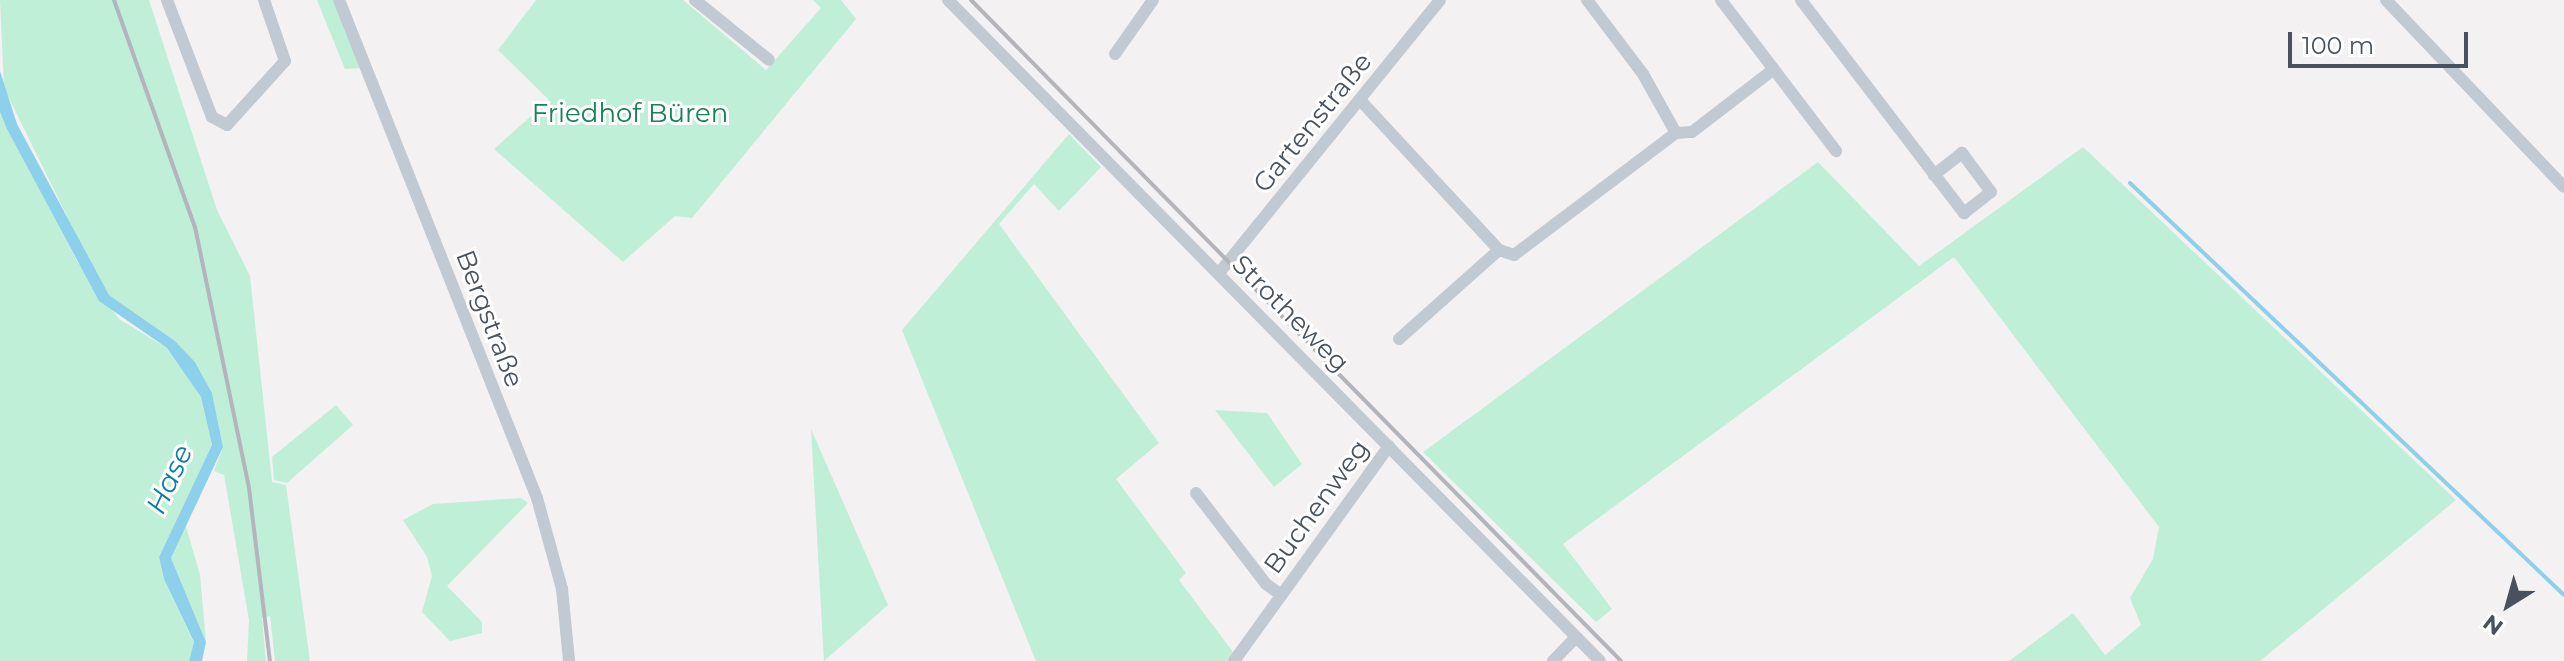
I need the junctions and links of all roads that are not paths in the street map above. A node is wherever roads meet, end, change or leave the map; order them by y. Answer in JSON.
{"nodes":[{"id":1,"x":167,"y":0,"type":"edge"},
{"id":2,"x":264,"y":0,"type":"edge"},
{"id":3,"x":339,"y":0,"type":"edge"},
{"id":4,"x":695,"y":0,"type":"edge"},
{"id":5,"x":948,"y":0,"type":"edge"},
{"id":6,"x":1153,"y":0,"type":"edge"},
{"id":7,"x":1440,"y":0,"type":"edge"},
{"id":8,"x":1587,"y":0,"type":"edge"},
{"id":9,"x":1721,"y":0,"type":"edge"},
{"id":10,"x":1801,"y":0,"type":"edge"},
{"id":11,"x":2386,"y":0,"type":"edge"},
{"id":12,"x":1115,"y":54,"type":"dead end"},
{"id":13,"x":769,"y":60,"type":"dead end"},
{"id":14,"x":1774,"y":69,"type":"junction"},
{"id":15,"x":1361,"y":101,"type":"junction"},
{"id":16,"x":1676,"y":133,"type":"junction"},
{"id":17,"x":1836,"y":151,"type":"dead end"},
{"id":18,"x":1934,"y":175,"type":"junction"},
{"id":19,"x":2564,"y":187,"type":"edge"},
{"id":20,"x":1499,"y":250,"type":"junction"},
{"id":21,"x":1219,"y":273,"type":"junction"},
{"id":22,"x":1399,"y":339,"type":"dead end"},
{"id":23,"x":1389,"y":446,"type":"junction"},
{"id":24,"x":1196,"y":493,"type":"dead end"},
{"id":25,"x":1281,"y":595,"type":"junction"},
{"id":26,"x":1576,"y":637,"type":"junction"},
{"id":27,"x":1239,"y":659,"type":"edge"},
{"id":28,"x":569,"y":661,"type":"edge"},
{"id":29,"x":1553,"y":661,"type":"edge"},
{"id":30,"x":1600,"y":661,"type":"edge"}],
"edges":[{"from":1,"to":2,"type":"street"},
{"from":3,"to":28,"type":"street","name":"Bergstraße"},
{"from":4,"to":13,"type":"street"},
{"from":5,"to":21,"type":"street","name":"Strotheweg"},
{"from":6,"to":12,"type":"street"},
{"from":7,"to":15,"type":"street","name":"Gartenstraße"},
{"from":8,"to":16,"type":"street"},
{"from":9,"to":14,"type":"street"},
{"from":10,"to":18,"type":"street"},
{"from":11,"to":19,"type":"street"},
{"from":14,"to":16,"type":"street"},
{"from":14,"to":17,"type":"street"},
{"from":15,"to":20,"type":"street"},
{"from":15,"to":21,"type":"street","name":"Gartenstraße"},
{"from":16,"to":20,"type":"street"},
{"from":18,"to":18,"type":"street"},
{"from":20,"to":22,"type":"street"},
{"from":21,"to":23,"type":"street","name":"Strotheweg"},
{"from":23,"to":25,"type":"street","name":"Buchenweg"},
{"from":23,"to":26,"type":"street","name":"Strotheweg"},
{"from":24,"to":25,"type":"street","name":"Buchenweg"},
{"from":25,"to":27,"type":"street","name":"Buchenweg"},
{"from":26,"to":29,"type":"street"},
{"from":26,"to":30,"type":"street","name":"Strotheweg"}]}
